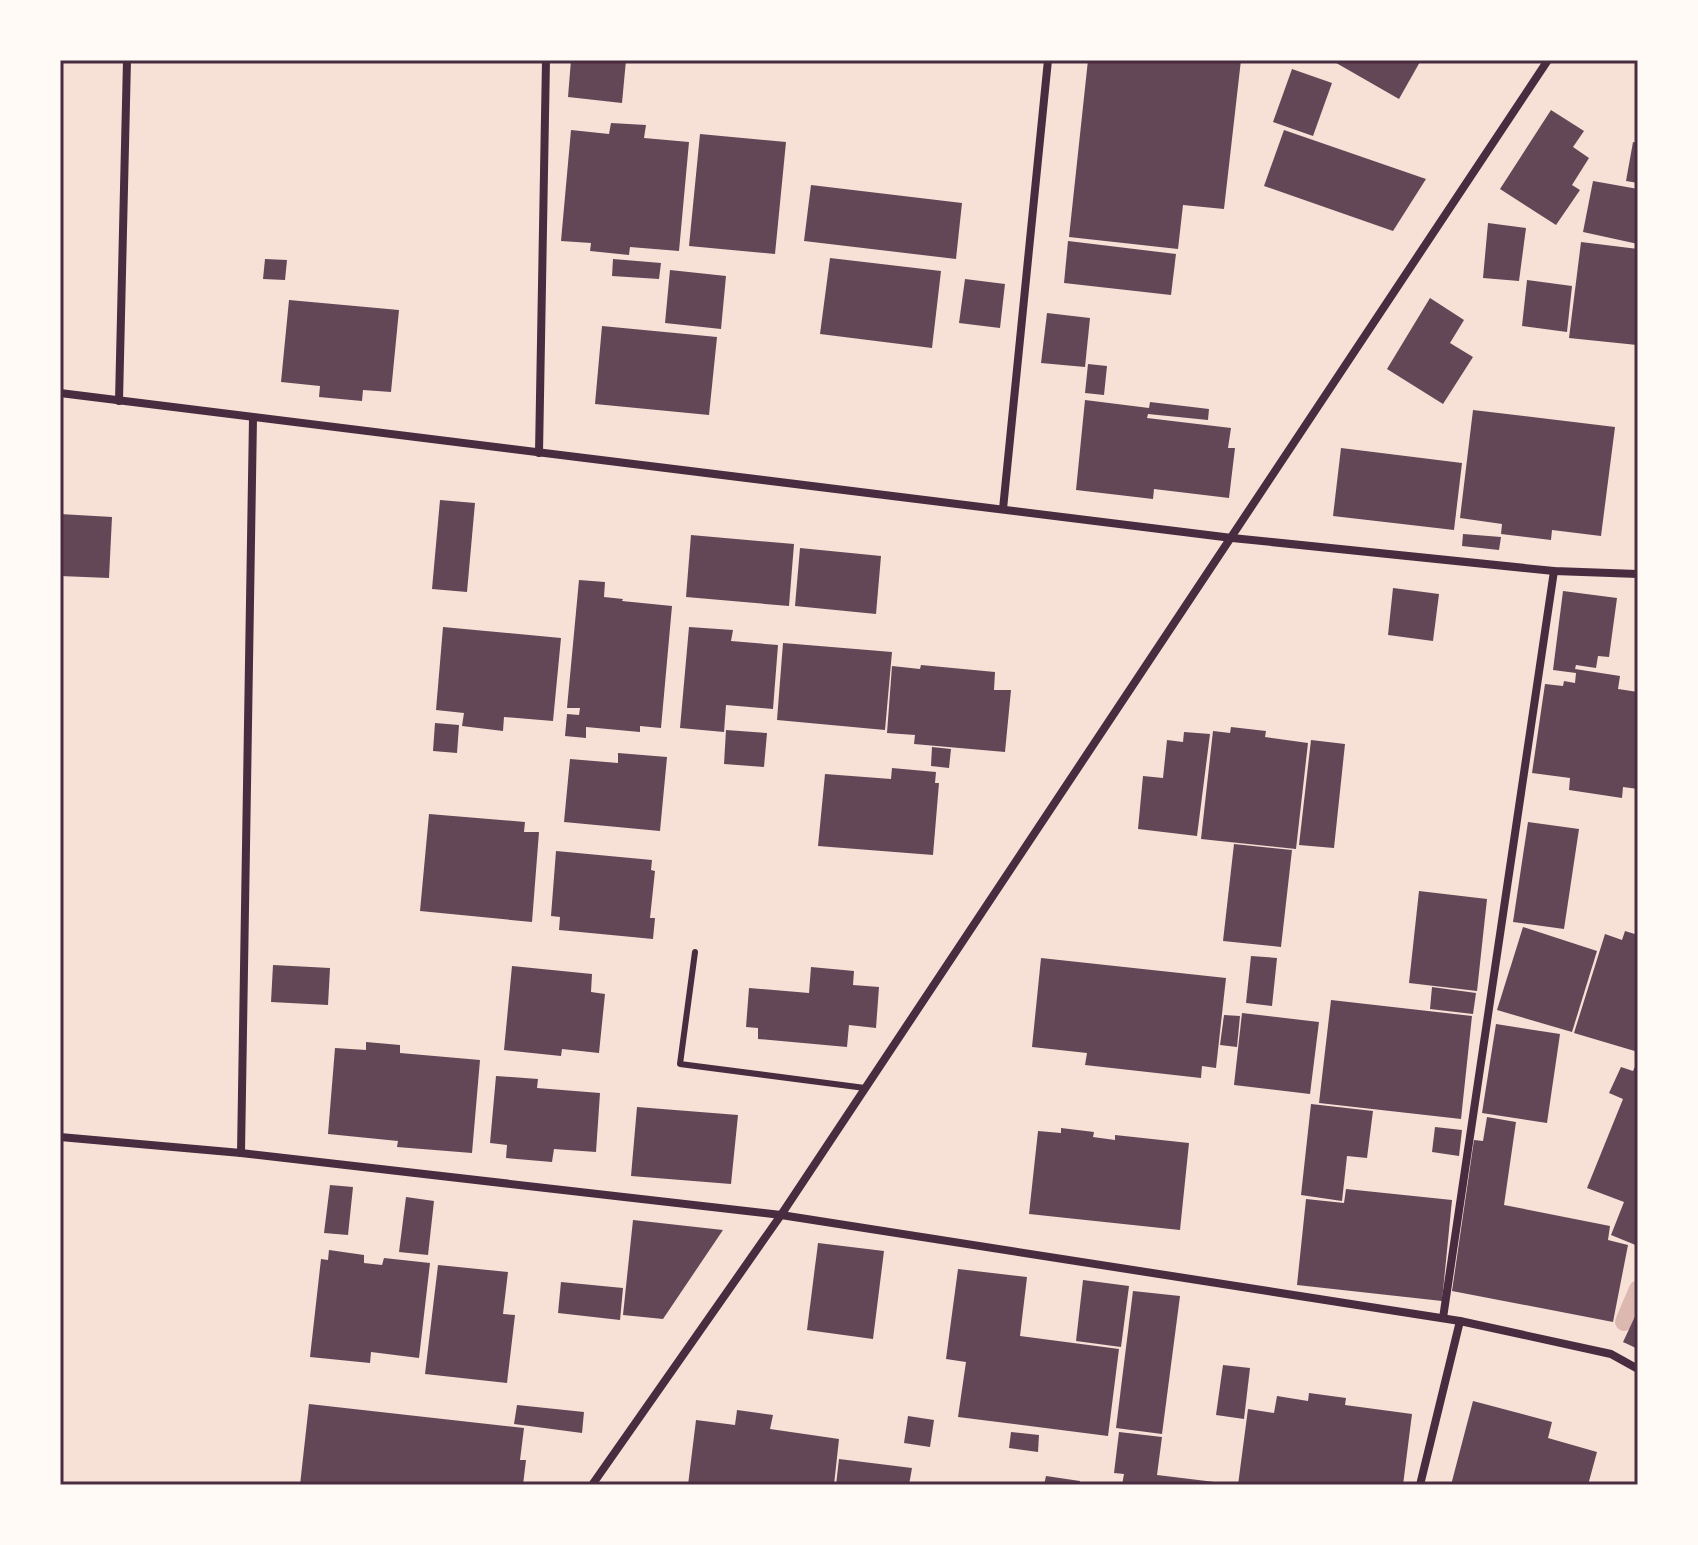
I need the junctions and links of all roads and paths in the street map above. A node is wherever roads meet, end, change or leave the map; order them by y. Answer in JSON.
{"nodes":[{"id":1,"x":127,"y":60,"type":"edge"},
{"id":2,"x":546,"y":60,"type":"edge"},
{"id":3,"x":1048,"y":60,"type":"edge"},
{"id":4,"x":1548,"y":60,"type":"edge"},
{"id":5,"x":60,"y":393,"type":"edge"},
{"id":6,"x":119,"y":401,"type":"junction"},
{"id":7,"x":253,"y":418,"type":"junction"},
{"id":8,"x":539,"y":453,"type":"junction"},
{"id":9,"x":1003,"y":509,"type":"junction"},
{"id":10,"x":1232,"y":538,"type":"junction"},
{"id":11,"x":1554,"y":571,"type":"junction"},
{"id":12,"x":1638,"y":574,"type":"edge"},
{"id":13,"x":695,"y":952,"type":"dead end"},
{"id":14,"x":865,"y":1088,"type":"junction"},
{"id":15,"x":60,"y":1137,"type":"edge"},
{"id":16,"x":241,"y":1153,"type":"junction"},
{"id":17,"x":781,"y":1215,"type":"junction"},
{"id":18,"x":1443,"y":1318,"type":"junction"},
{"id":19,"x":1460,"y":1321,"type":"junction"},
{"id":20,"x":1638,"y":1369,"type":"edge"},
{"id":21,"x":592,"y":1485,"type":"edge"},
{"id":22,"x":1420,"y":1485,"type":"edge"}],
"edges":[{"from":1,"to":6,"type":"street"},
{"from":2,"to":8,"type":"street"},
{"from":3,"to":9,"type":"street"},
{"from":4,"to":10,"type":"street"},
{"from":5,"to":6,"type":"street"},
{"from":6,"to":7,"type":"street"},
{"from":7,"to":8,"type":"street"},
{"from":7,"to":16,"type":"street"},
{"from":8,"to":9,"type":"street"},
{"from":9,"to":10,"type":"street"},
{"from":10,"to":11,"type":"street"},
{"from":10,"to":14,"type":"street"},
{"from":11,"to":12,"type":"street"},
{"from":11,"to":18,"type":"street"},
{"from":13,"to":14,"type":"lane"},
{"from":14,"to":17,"type":"street"},
{"from":15,"to":16,"type":"street"},
{"from":16,"to":17,"type":"street"},
{"from":17,"to":18,"type":"street"},
{"from":17,"to":21,"type":"street"},
{"from":18,"to":19,"type":"street"},
{"from":19,"to":20,"type":"street"},
{"from":19,"to":22,"type":"street"}]}
